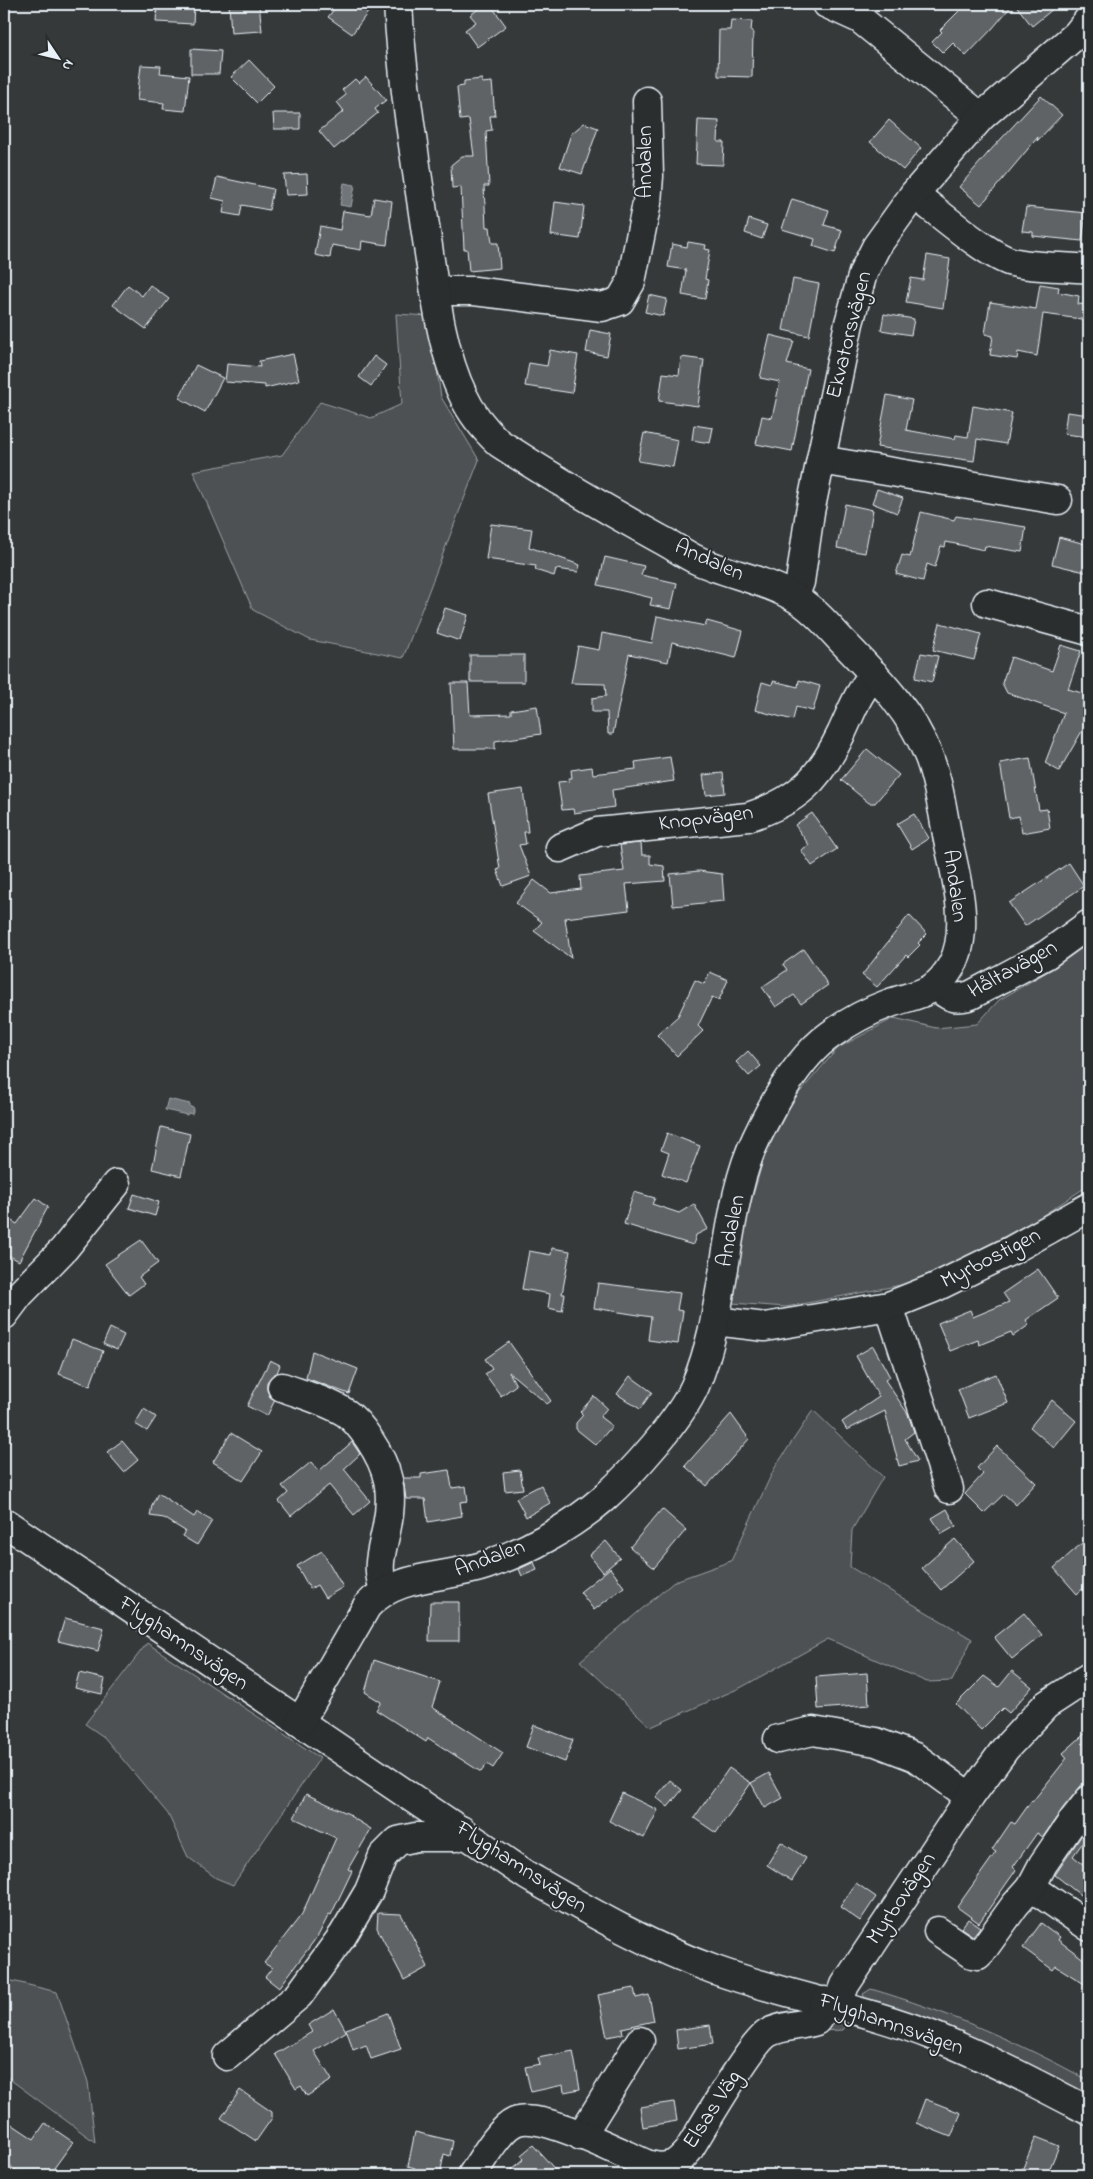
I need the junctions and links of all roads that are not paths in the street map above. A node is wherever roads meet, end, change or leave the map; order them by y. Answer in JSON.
{"nodes":[{"id":1,"x":398,"y":4,"type":"edge"},
{"id":2,"x":827,"y":4,"type":"edge"},
{"id":3,"x":1089,"y":19,"type":"edge"},
{"id":4,"x":647,"y":101,"type":"dead end"},
{"id":5,"x":981,"y":117,"type":"junction"},
{"id":6,"x":914,"y":194,"type":"junction"},
{"id":7,"x":1089,"y":269,"type":"edge"},
{"id":8,"x":435,"y":291,"type":"junction"},
{"id":9,"x":821,"y":460,"type":"junction"},
{"id":10,"x":1058,"y":500,"type":"dead end"},
{"id":11,"x":794,"y":597,"type":"junction"},
{"id":12,"x":987,"y":602,"type":"dead end"},
{"id":13,"x":1089,"y":631,"type":"edge"},
{"id":14,"x":874,"y":674,"type":"junction"},
{"id":15,"x":560,"y":848,"type":"dead end"},
{"id":16,"x":1089,"y":924,"type":"edge"},
{"id":17,"x":937,"y":985,"type":"junction"},
{"id":18,"x":116,"y":1184,"type":"dead end"},
{"id":19,"x":1089,"y":1207,"type":"edge"},
{"id":20,"x":889,"y":1306,"type":"junction"},
{"id":21,"x":4,"y":1315,"type":"edge"},
{"id":22,"x":715,"y":1321,"type":"junction"},
{"id":23,"x":282,"y":1387,"type":"dead end"},
{"id":24,"x":949,"y":1489,"type":"dead end"},
{"id":25,"x":4,"y":1522,"type":"edge"},
{"id":26,"x":385,"y":1590,"type":"junction"},
{"id":27,"x":1089,"y":1678,"type":"edge"},
{"id":28,"x":300,"y":1722,"type":"junction"},
{"id":29,"x":778,"y":1738,"type":"dead end"},
{"id":30,"x":970,"y":1797,"type":"junction"},
{"id":31,"x":1089,"y":1800,"type":"edge"},
{"id":32,"x":461,"y":1830,"type":"junction"},
{"id":33,"x":1031,"y":1887,"type":"junction"},
{"id":34,"x":1089,"y":1927,"type":"edge"},
{"id":35,"x":938,"y":1931,"type":"dead end"},
{"id":36,"x":831,"y":2002,"type":"junction"},
{"id":37,"x":640,"y":2041,"type":"dead end"},
{"id":38,"x":227,"y":2056,"type":"dead end"},
{"id":39,"x":1089,"y":2111,"type":"edge"},
{"id":40,"x":581,"y":2136,"type":"junction"},
{"id":41,"x":472,"y":2175,"type":"edge"}],
"edges":[{"from":1,"to":8,"type":"street","name":"Andalen"},
{"from":2,"to":5,"type":"street"},
{"from":3,"to":5,"type":"street","name":"Ekvatorsvägen"},
{"from":4,"to":8,"type":"street","name":"Andalen"},
{"from":5,"to":6,"type":"street","name":"Ekvatorsvägen"},
{"from":6,"to":7,"type":"street"},
{"from":6,"to":9,"type":"street","name":"Ekvatorsvägen"},
{"from":8,"to":11,"type":"street","name":"Andalen"},
{"from":9,"to":10,"type":"street"},
{"from":9,"to":11,"type":"street","name":"Ekvatorsvägen"},
{"from":11,"to":14,"type":"street","name":"Andalen"},
{"from":12,"to":13,"type":"street"},
{"from":14,"to":15,"type":"street","name":"Knopvägen"},
{"from":14,"to":17,"type":"street","name":"Andalen"},
{"from":16,"to":17,"type":"street","name":"Håltavägen"},
{"from":17,"to":22,"type":"street","name":"Andalen"},
{"from":18,"to":21,"type":"street"},
{"from":19,"to":20,"type":"street","name":"Myrbostigen"},
{"from":20,"to":22,"type":"street","name":"Myrbostigen"},
{"from":20,"to":24,"type":"street"},
{"from":22,"to":26,"type":"street","name":"Andalen"},
{"from":23,"to":26,"type":"street"},
{"from":25,"to":28,"type":"street","name":"Flyghamnsvägen"},
{"from":26,"to":28,"type":"street","name":"Andalen"},
{"from":27,"to":30,"type":"street","name":"Myrbovägen"},
{"from":28,"to":32,"type":"street","name":"Flyghamnsvägen"},
{"from":29,"to":30,"type":"street"},
{"from":30,"to":36,"type":"street","name":"Myrbovägen"},
{"from":31,"to":33,"type":"street"},
{"from":32,"to":36,"type":"street","name":"Flyghamnsvägen"},
{"from":32,"to":38,"type":"street"},
{"from":33,"to":34,"type":"street"},
{"from":33,"to":35,"type":"street"},
{"from":36,"to":39,"type":"street","name":"Flyghamnsvägen"},
{"from":36,"to":40,"type":"street","name":"Elsas Väg"},
{"from":37,"to":40,"type":"street"},
{"from":40,"to":41,"type":"street","name":"Elsas Väg"}]}
